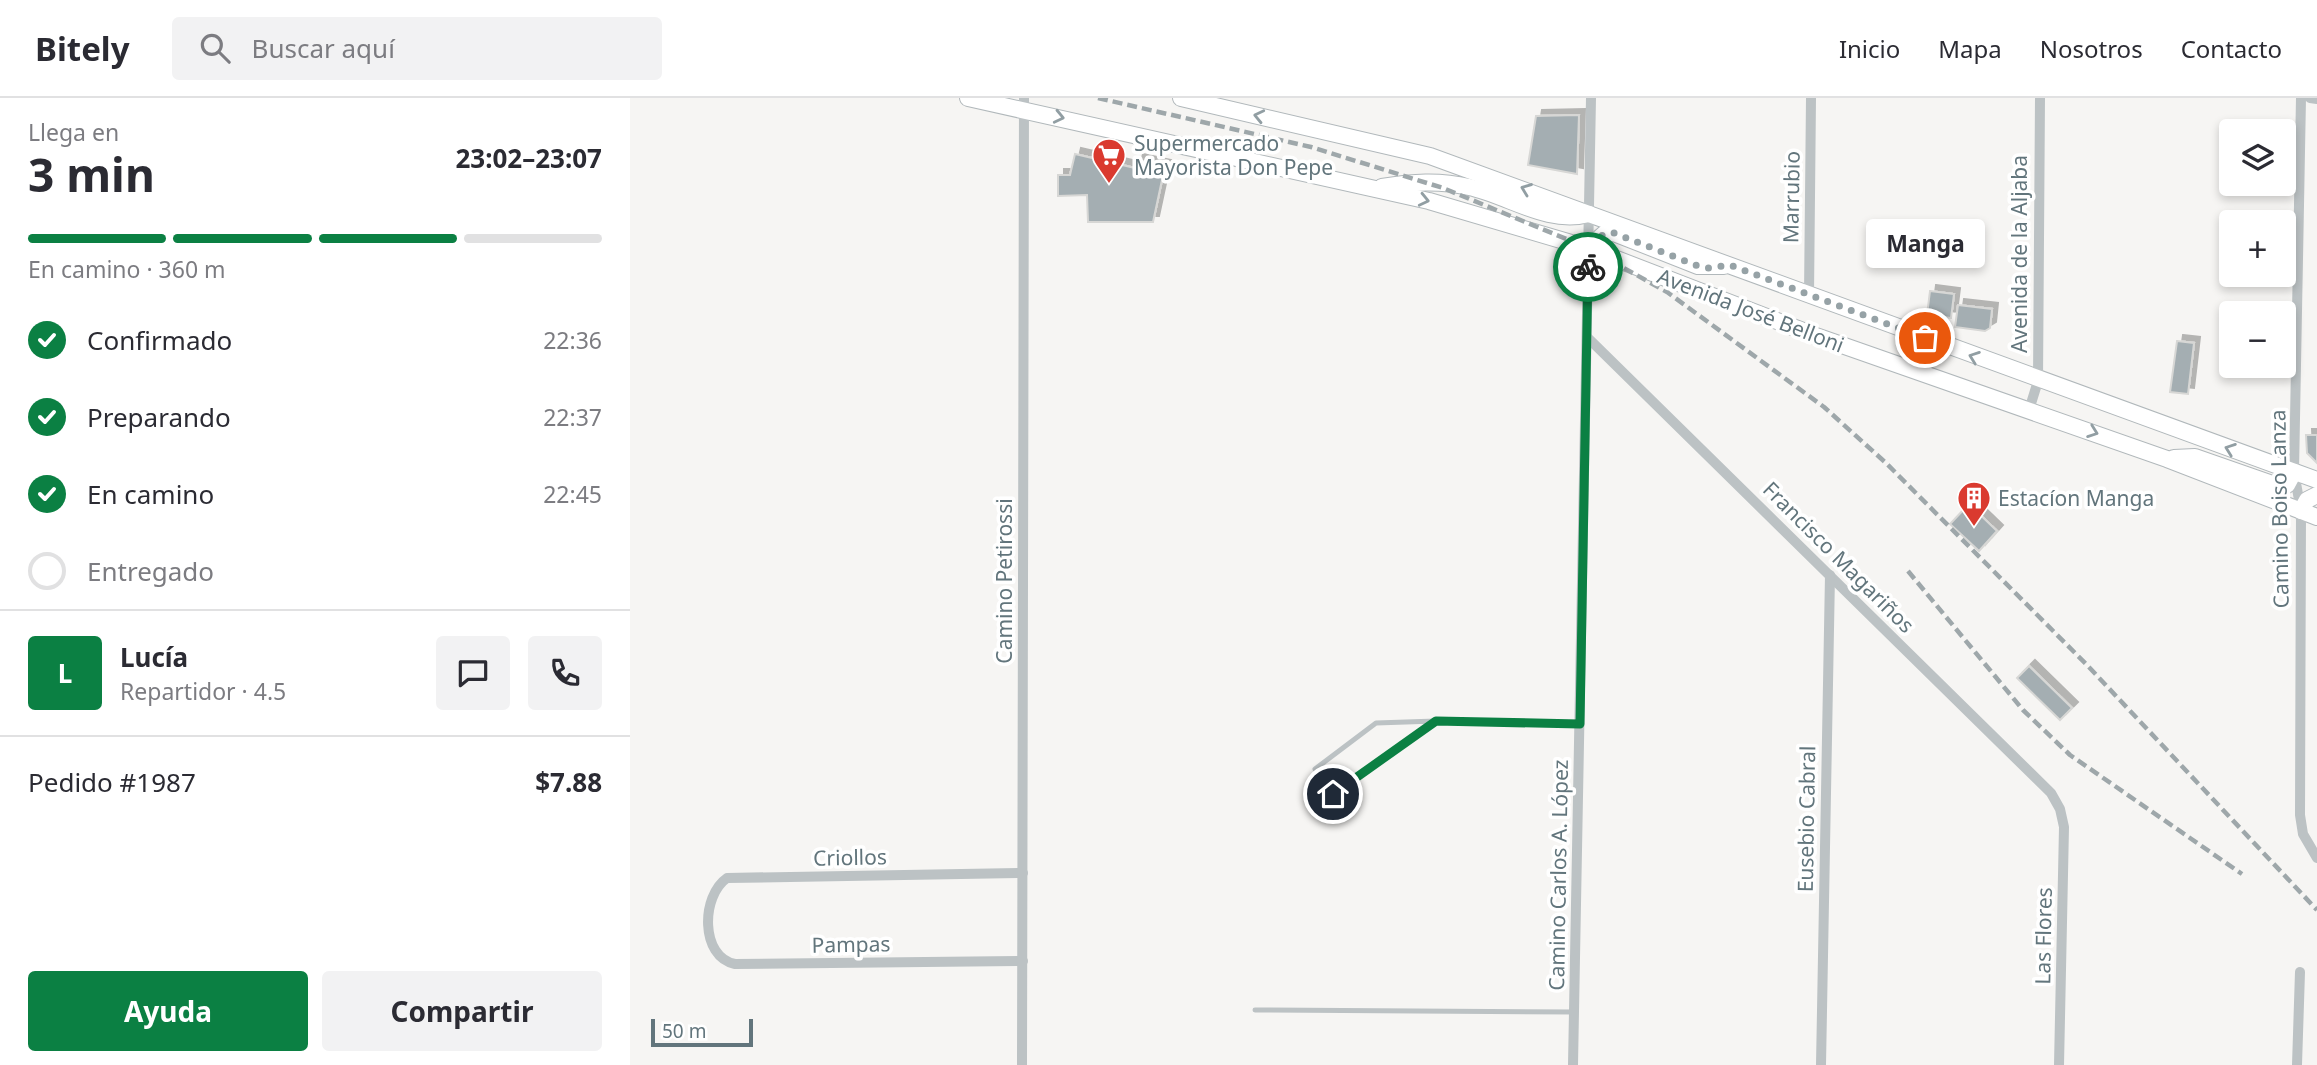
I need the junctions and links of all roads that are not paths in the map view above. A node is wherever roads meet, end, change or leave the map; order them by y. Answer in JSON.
{"nodes":[{"id":1,"x":968,"y":98,"type":"edge"},
{"id":2,"x":1181,"y":98,"type":"edge"},
{"id":3,"x":1591,"y":98,"type":"edge"},
{"id":4,"x":1811,"y":98,"type":"edge"},
{"id":5,"x":2040,"y":98,"type":"edge"},
{"id":6,"x":2301,"y":98,"type":"edge"},
{"id":7,"x":2310,"y":98,"type":"edge"},
{"id":8,"x":2317,"y":99,"type":"edge"},
{"id":9,"x":1024,"y":104,"type":"edge"},
{"id":10,"x":1374,"y":189,"type":"junction"},
{"id":11,"x":1589,"y":214,"type":"junction"},
{"id":12,"x":1588,"y":248,"type":"junction"},
{"id":13,"x":1730,"y":265,"type":"junction"},
{"id":14,"x":1809,"y":296,"type":"junction"},
{"id":15,"x":1587,"y":337,"type":"junction"},
{"id":16,"x":2038,"y":381,"type":"junction"},
{"id":17,"x":2029,"y":410,"type":"junction"},
{"id":18,"x":2167,"y":459,"type":"junction"},
{"id":19,"x":2294,"y":472,"type":"junction"},
{"id":20,"x":2317,"y":480,"type":"edge"},
{"id":21,"x":2317,"y":495,"type":"edge"},
{"id":22,"x":2301,"y":511,"type":"junction"},
{"id":23,"x":2317,"y":517,"type":"edge"},
{"id":24,"x":1830,"y":575,"type":"junction"},
{"id":25,"x":1436,"y":721,"type":"junction"},
{"id":26,"x":1580,"y":724,"type":"junction"},
{"id":27,"x":2060,"y":809,"type":"joint"},
{"id":28,"x":2317,"y":858,"type":"edge"},
{"id":29,"x":1023,"y":873,"type":"junction"},
{"id":30,"x":709,"y":922,"type":"joint"},
{"id":31,"x":1023,"y":961,"type":"junction"},
{"id":32,"x":2300,"y":972,"type":"dead end"},
{"id":33,"x":1255,"y":1010,"type":"dead end"},
{"id":34,"x":1574,"y":1012,"type":"junction"},
{"id":35,"x":1022,"y":1065,"type":"edge"},
{"id":36,"x":1573,"y":1065,"type":"edge"},
{"id":37,"x":1821,"y":1065,"type":"edge"},
{"id":38,"x":2059,"y":1065,"type":"edge"},
{"id":39,"x":2297,"y":1065,"type":"edge"}],
"edges":[{"from":1,"to":9,"type":"main road","name":"Avenida José Belloni"},
{"from":11,"to":2,"type":"main road","name":"Avenida José Belloni","one_way":true},
{"from":3,"to":11,"type":"street","name":"Camino Carlos A. López"},
{"from":4,"to":14,"type":"street","name":"Marrubio"},
{"from":5,"to":16,"type":"street","name":"Avenida de la Aljaba"},
{"from":6,"to":19,"type":"street","name":"Camino Boiso Lanza"},
{"from":7,"to":8,"type":"street"},
{"from":9,"to":10,"type":"main road","name":"Avenida José Belloni","one_way":true},
{"from":9,"to":29,"type":"street","name":"Camino Petirossi"},
{"from":10,"to":11,"type":"main road"},
{"from":10,"to":12,"type":"main road","name":"Avenida José Belloni","one_way":true},
{"from":11,"to":12,"type":"street","name":"Camino Carlos A. López"},
{"from":11,"to":13,"type":"main road","name":"Avenida José Belloni"},
{"from":12,"to":13,"type":"main road"},
{"from":12,"to":15,"type":"street","name":"Camino Carlos A. López"},
{"from":12,"to":17,"type":"main road","name":"Avenida José Belloni"},
{"from":13,"to":14,"type":"main road","name":"Avenida José Belloni"},
{"from":16,"to":14,"type":"main road","name":"Avenida José Belloni","one_way":true},
{"from":15,"to":24,"type":"street","name":"Francisco Magariños"},
{"from":15,"to":26,"type":"street","name":"Camino Carlos A. López"},
{"from":16,"to":17,"type":"street","name":"Avenida de la Aljaba"},
{"from":19,"to":16,"type":"main road","name":"Avenida José Belloni","one_way":true},
{"from":17,"to":18,"type":"main road","name":"Avenida José Belloni","one_way":true},
{"from":18,"to":19,"type":"main road"},
{"from":18,"to":22,"type":"main road","name":"Avenida José Belloni"},
{"from":19,"to":20,"type":"main road","name":"Avenida José Belloni"},
{"from":19,"to":22,"type":"street","name":"Camino Boiso Lanza"},
{"from":21,"to":22,"type":"main road"},
{"from":22,"to":23,"type":"main road","name":"Avenida José Belloni"},
{"from":22,"to":28,"type":"street","name":"Camino Boiso Lanza"},
{"from":24,"to":27,"type":"street","name":"Francisco Magariños"},
{"from":24,"to":37,"type":"street","name":"Eusebio Cabral"},
{"from":25,"to":25,"type":"lane"},
{"from":25,"to":26,"type":"lane"},
{"from":26,"to":34,"type":"street","name":"Camino Carlos A. López"},
{"from":27,"to":38,"type":"street","name":"Las Flores"},
{"from":29,"to":30,"type":"street","name":"Criollos"},
{"from":29,"to":31,"type":"street","name":"Camino Petirossi"},
{"from":30,"to":31,"type":"street","name":"Pampas"},
{"from":31,"to":35,"type":"street","name":"Camino Petirossi"},
{"from":32,"to":39,"type":"street"},
{"from":33,"to":34,"type":"lane"},
{"from":34,"to":36,"type":"street","name":"Camino Carlos A. López"}]}
